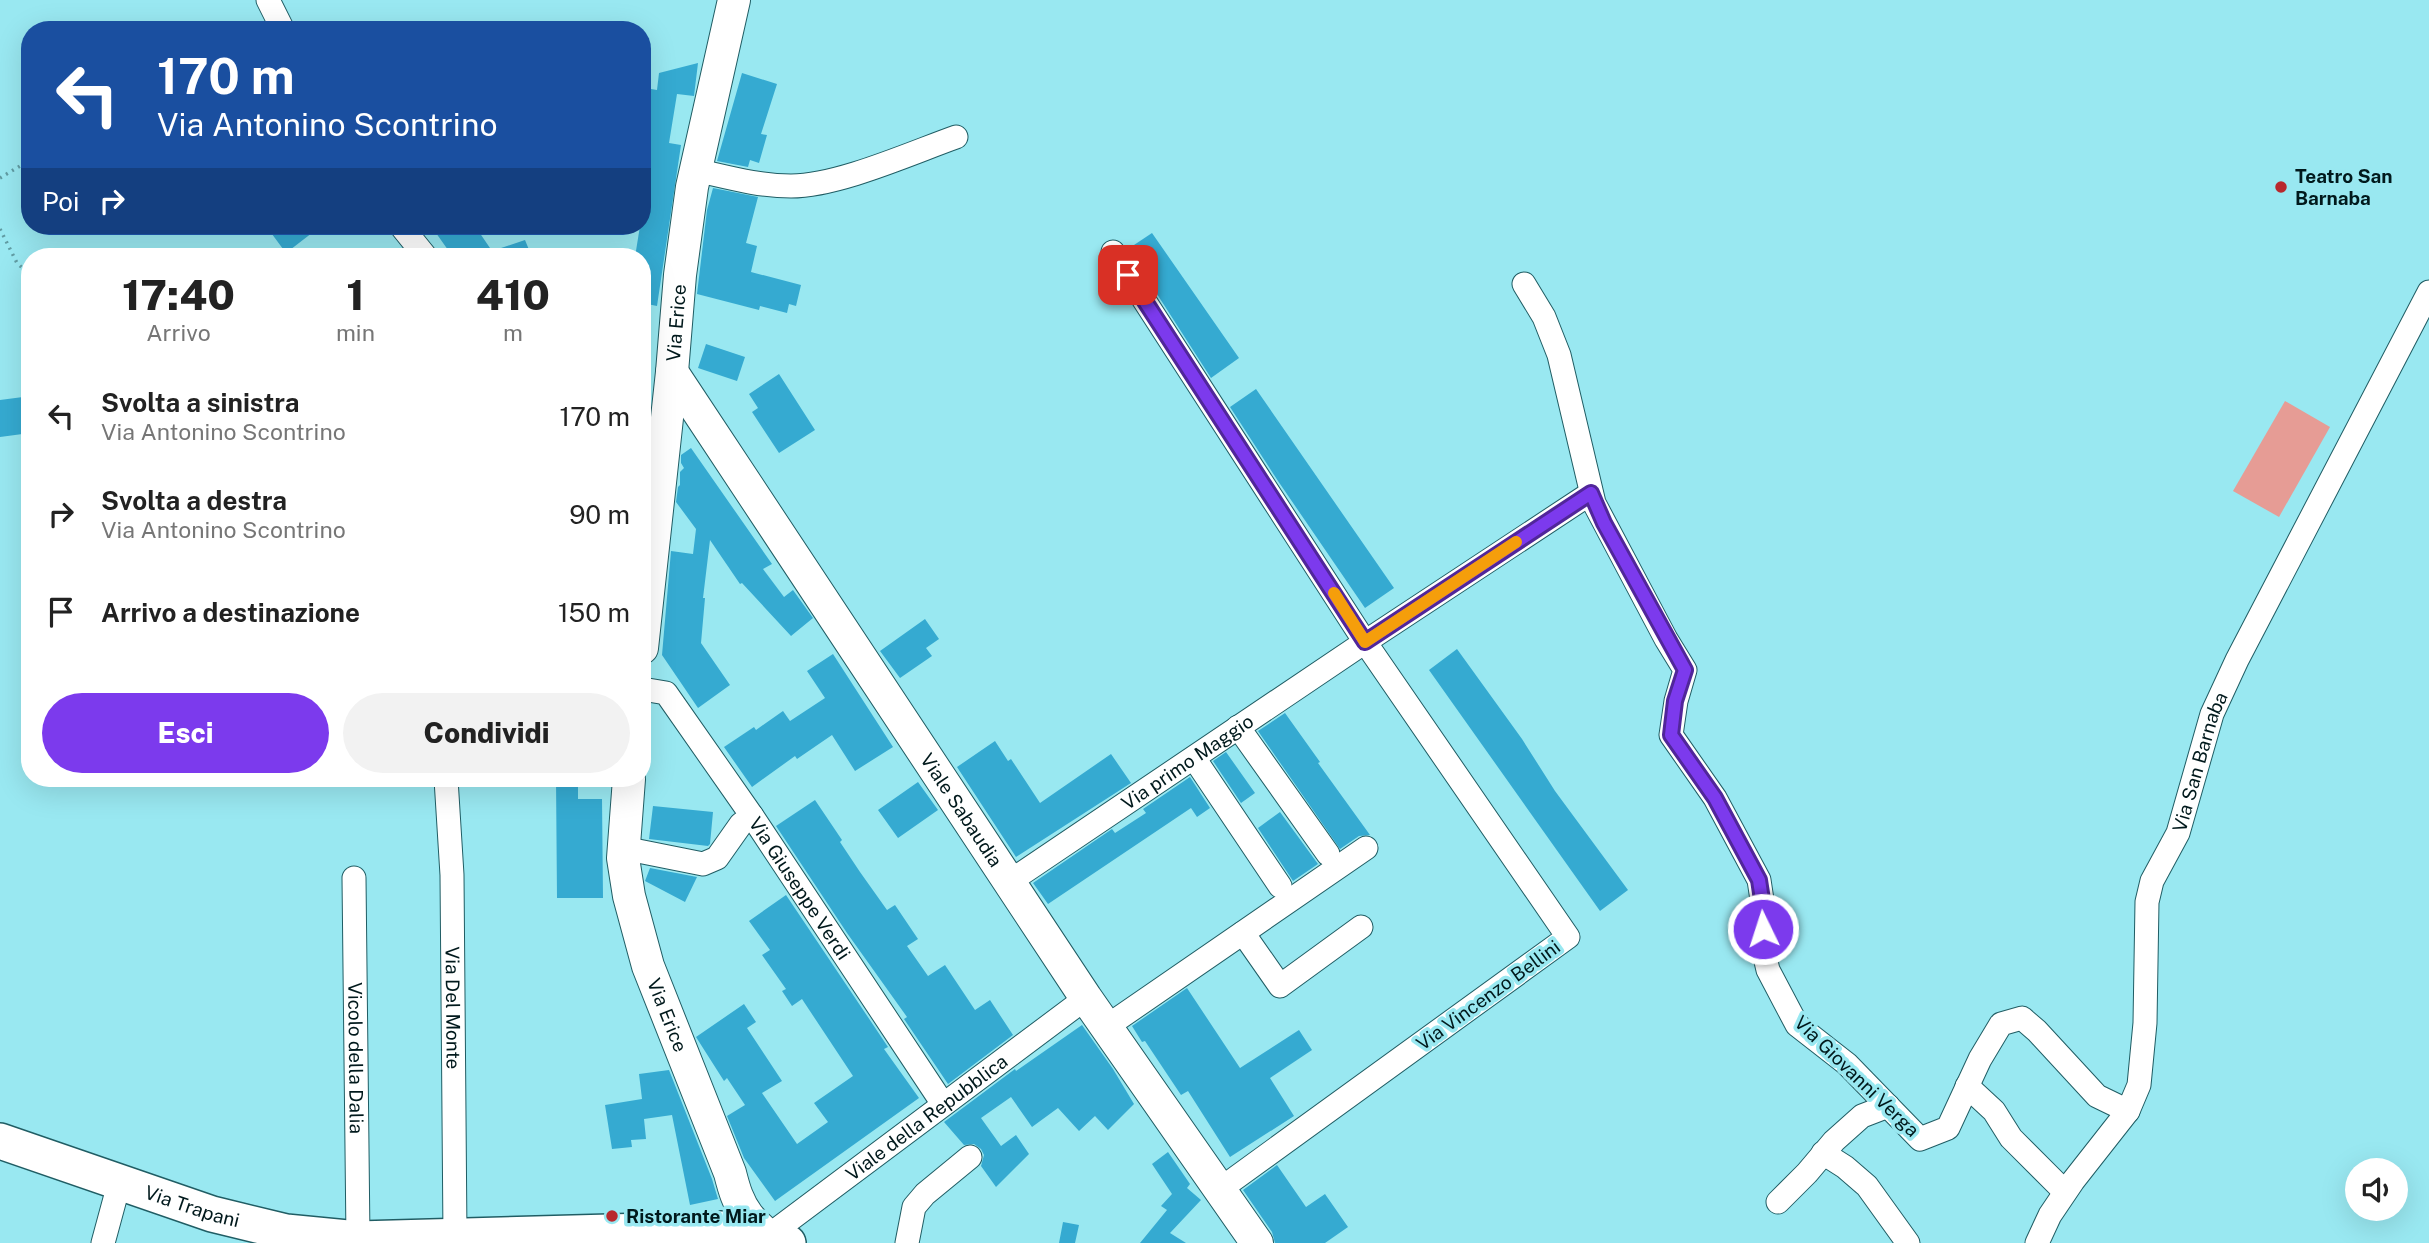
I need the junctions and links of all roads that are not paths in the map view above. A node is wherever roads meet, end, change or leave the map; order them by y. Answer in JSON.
{"nodes":[{"id":1,"x":268,"y":0,"type":"edge"},
{"id":2,"x":734,"y":0,"type":"edge"},
{"id":3,"x":278,"y":21,"type":"edge"},
{"id":4,"x":957,"y":137,"type":"dead end"},
{"id":5,"x":695,"y":170,"type":"junction"},
{"id":6,"x":1113,"y":252,"type":"dead end"},
{"id":7,"x":1524,"y":284,"type":"dead end"},
{"id":8,"x":2429,"y":292,"type":"edge"},
{"id":9,"x":672,"y":372,"type":"junction"},
{"id":10,"x":651,"y":492,"type":"edge"},
{"id":11,"x":1591,"y":493,"type":"junction"},
{"id":12,"x":1365,"y":642,"type":"junction"},
{"id":13,"x":651,"y":690,"type":"edge"},
{"id":14,"x":1238,"y":727,"type":"junction"},
{"id":15,"x":1194,"y":758,"type":"junction"},
{"id":16,"x":446,"y":787,"type":"edge"},
{"id":17,"x":628,"y":787,"type":"edge"},
{"id":18,"x":752,"y":816,"type":"junction"},
{"id":19,"x":624,"y":848,"type":"junction"},
{"id":20,"x":1366,"y":848,"type":"dead end"},
{"id":21,"x":1328,"y":854,"type":"dead end"},
{"id":22,"x":354,"y":878,"type":"dead end"},
{"id":23,"x":1009,"y":882,"type":"junction"},
{"id":24,"x":1280,"y":886,"type":"dead end"},
{"id":25,"x":1361,"y":928,"type":"dead end"},
{"id":26,"x":1243,"y":933,"type":"junction"},
{"id":27,"x":1086,"y":998,"type":"junction"},
{"id":28,"x":1106,"y":1027,"type":"junction"},
{"id":29,"x":1967,"y":1086,"type":"junction"},
{"id":30,"x":943,"y":1104,"type":"junction"},
{"id":31,"x":1888,"y":1105,"type":"junction"},
{"id":32,"x":2128,"y":1111,"type":"junction"},
{"id":33,"x":0,"y":1142,"type":"edge"},
{"id":34,"x":1823,"y":1153,"type":"junction"},
{"id":35,"x":970,"y":1157,"type":"dead end"},
{"id":36,"x":119,"y":1184,"type":"junction"},
{"id":37,"x":1219,"y":1190,"type":"junction"},
{"id":38,"x":2066,"y":1192,"type":"junction"},
{"id":39,"x":1778,"y":1202,"type":"dead end"},
{"id":40,"x":729,"y":1215,"type":"junction"},
{"id":41,"x":249,"y":1234,"type":"edge"},
{"id":42,"x":455,"y":1237,"type":"junction"},
{"id":43,"x":358,"y":1239,"type":"junction"},
{"id":44,"x":410,"y":1240,"type":"edge"},
{"id":45,"x":775,"y":1241,"type":"edge"},
{"id":46,"x":103,"y":1243,"type":"edge"},
{"id":47,"x":907,"y":1243,"type":"edge"},
{"id":48,"x":1257,"y":1243,"type":"edge"},
{"id":49,"x":1908,"y":1243,"type":"edge"},
{"id":50,"x":2037,"y":1243,"type":"edge"}],
"edges":[{"from":1,"to":3,"type":"street"},
{"from":2,"to":5,"type":"street","name":"Via Erice"},
{"from":4,"to":5,"type":"street"},
{"from":5,"to":9,"type":"street","name":"Via Erice"},
{"from":6,"to":12,"type":"street"},
{"from":7,"to":11,"type":"street","name":"Via Giovanni Verga"},
{"from":8,"to":32,"type":"street","name":"Via San Barnaba"},
{"from":9,"to":10,"type":"street","name":"Via Erice"},
{"from":9,"to":23,"type":"street","name":"Viale Sabaudia"},
{"from":11,"to":12,"type":"street","name":"Via primo Maggio"},
{"from":11,"to":31,"type":"street","name":"Via Giovanni Verga"},
{"from":12,"to":14,"type":"street","name":"Via primo Maggio"},
{"from":12,"to":37,"type":"street","name":"Via Vincenzo Bellini"},
{"from":13,"to":18,"type":"street","name":"Via Giuseppe Verdi"},
{"from":14,"to":15,"type":"street","name":"Via primo Maggio"},
{"from":14,"to":21,"type":"street"},
{"from":15,"to":23,"type":"street","name":"Via primo Maggio"},
{"from":15,"to":24,"type":"street"},
{"from":16,"to":42,"type":"street","name":"Via Del Monte"},
{"from":17,"to":19,"type":"street","name":"Via Erice"},
{"from":18,"to":19,"type":"street"},
{"from":18,"to":30,"type":"street","name":"Via Giuseppe Verdi"},
{"from":19,"to":40,"type":"street","name":"Via Erice"},
{"from":20,"to":26,"type":"street"},
{"from":22,"to":43,"type":"street","name":"Vicolo della Dalia"},
{"from":23,"to":27,"type":"street","name":"Viale Sabaudia"},
{"from":25,"to":26,"type":"street"},
{"from":26,"to":28,"type":"street"},
{"from":27,"to":28,"type":"street","name":"Viale Sabaudia"},
{"from":27,"to":30,"type":"street","name":"Viale della Repubblica"},
{"from":28,"to":37,"type":"street","name":"Viale Sabaudia"},
{"from":29,"to":31,"type":"street","name":"Via Giovanni Verga"},
{"from":29,"to":32,"type":"street","name":"Via Giovanni Verga"},
{"from":29,"to":38,"type":"street"},
{"from":30,"to":45,"type":"street","name":"Viale della Repubblica"},
{"from":31,"to":34,"type":"street"},
{"from":32,"to":38,"type":"street","name":"Via San Barnaba"},
{"from":33,"to":36,"type":"main road","name":"Via Trapani"},
{"from":34,"to":39,"type":"street"},
{"from":34,"to":49,"type":"street"},
{"from":35,"to":47,"type":"street"},
{"from":36,"to":41,"type":"main road","name":"Via Trapani"},
{"from":36,"to":46,"type":"street"},
{"from":37,"to":48,"type":"street","name":"Viale Sabaudia"},
{"from":38,"to":50,"type":"street","name":"Via San Barnaba"},
{"from":40,"to":42,"type":"main road","name":"Via Trapani"},
{"from":40,"to":45,"type":"main road","name":"Via Trapani"},
{"from":41,"to":43,"type":"main road","name":"Via Trapani"},
{"from":42,"to":44,"type":"main road","name":"Via Trapani"},
{"from":43,"to":44,"type":"main road","name":"Via Trapani"}]}
